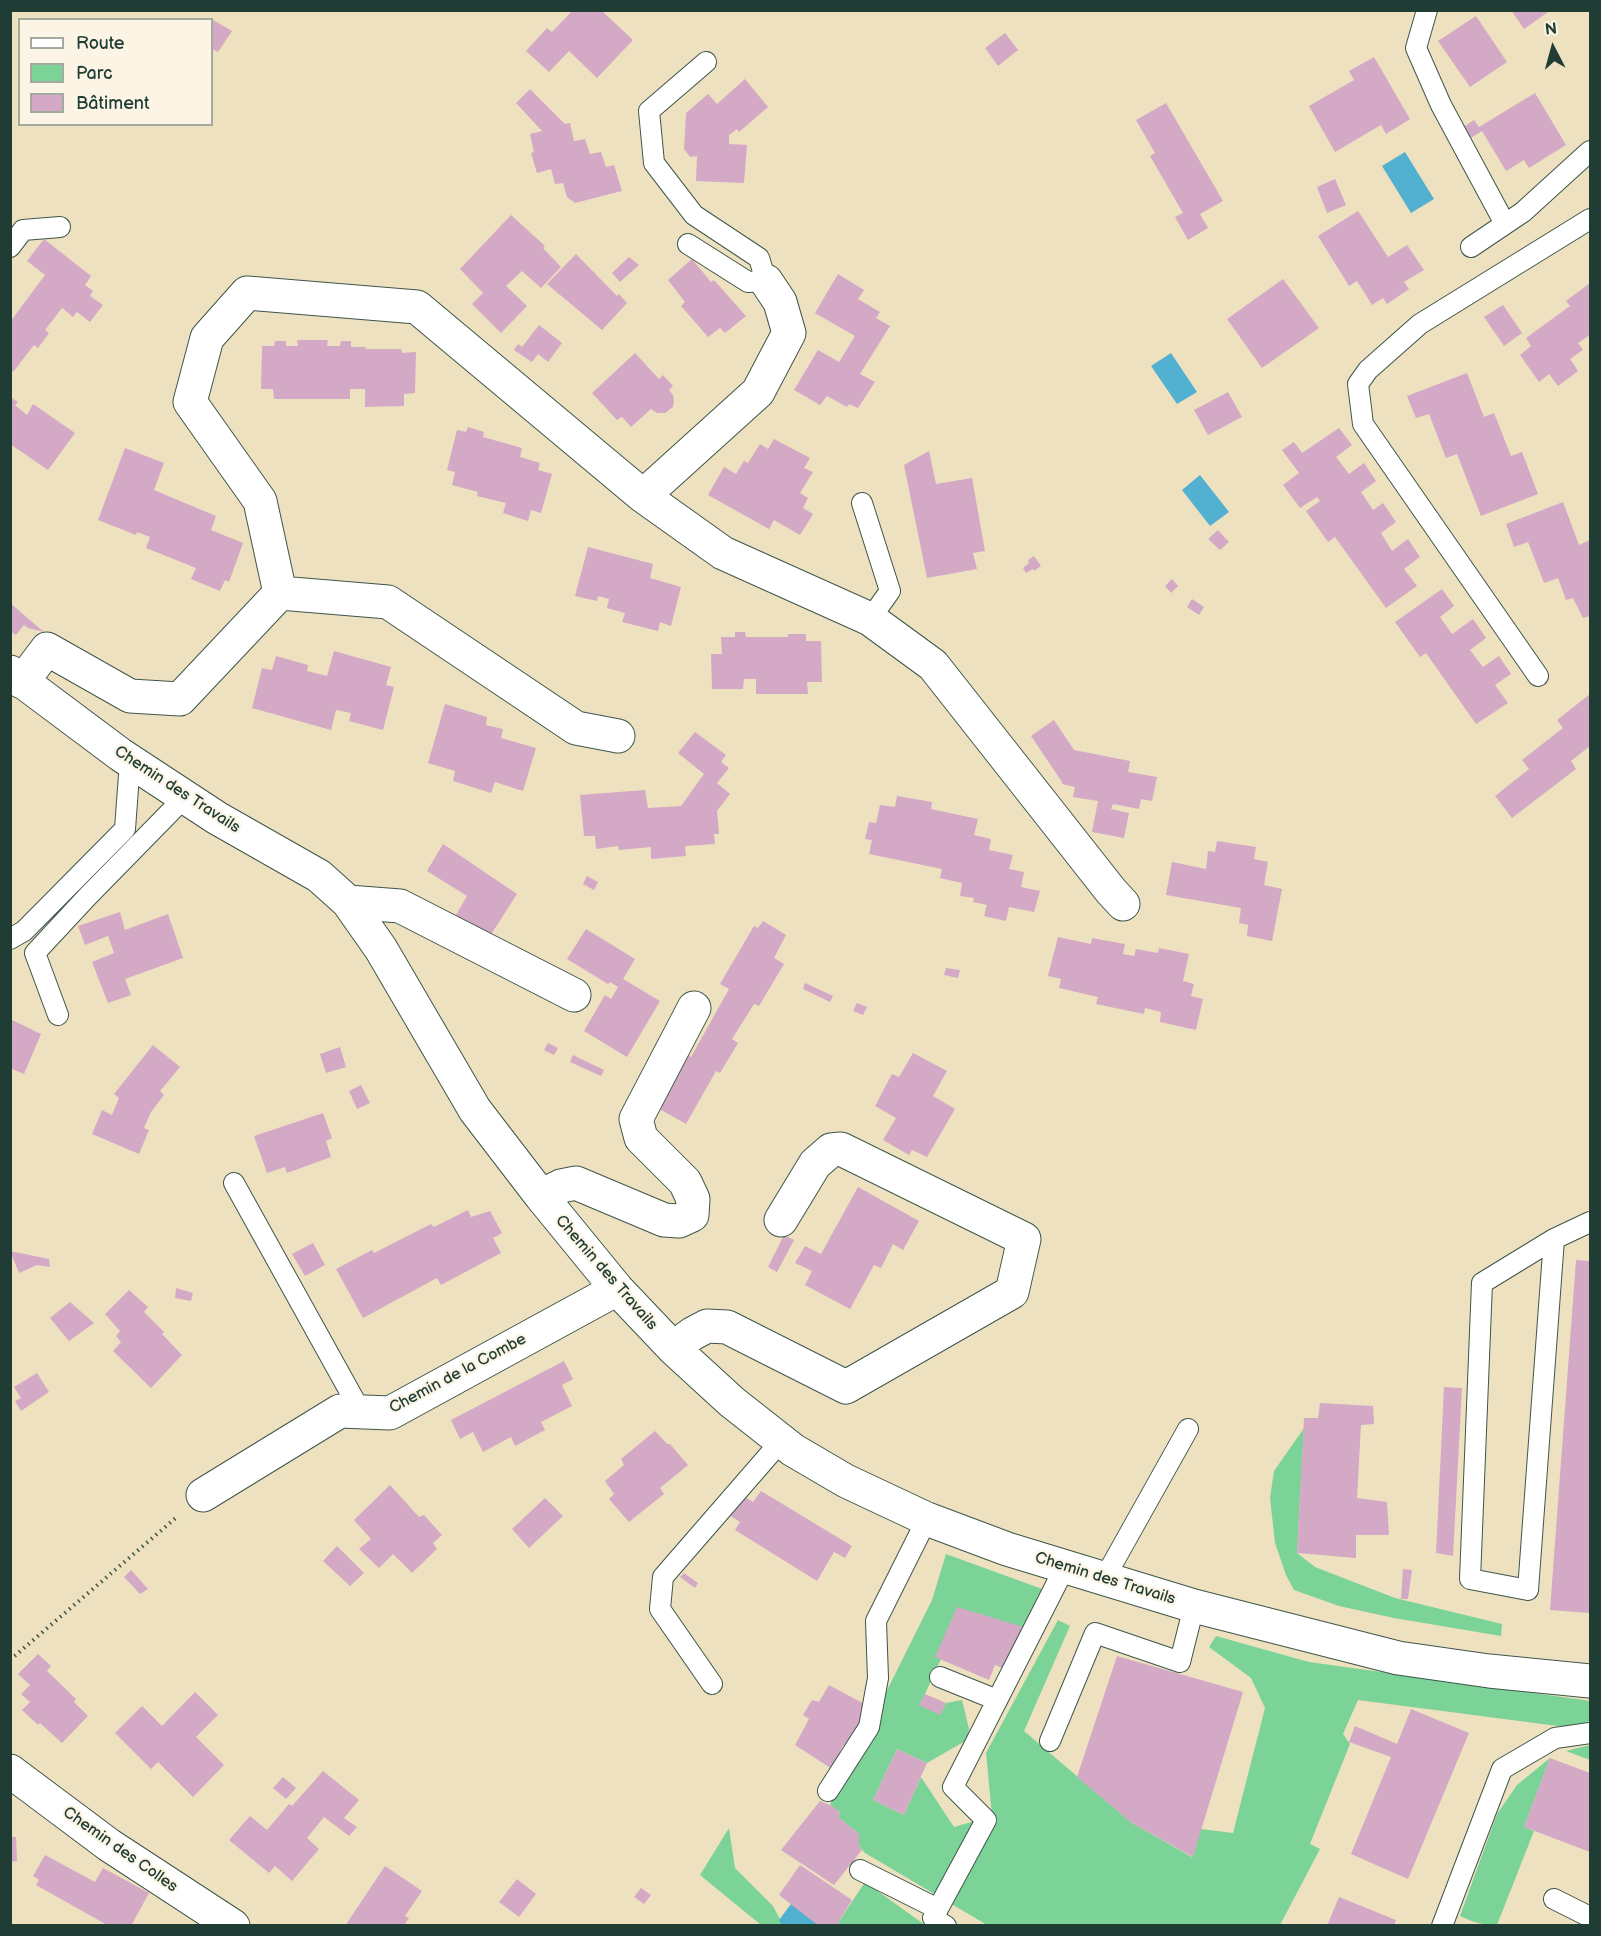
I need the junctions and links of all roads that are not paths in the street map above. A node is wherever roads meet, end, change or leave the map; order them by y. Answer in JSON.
{"nodes":[{"id":1,"x":1427,"y":10,"type":"edge"},
{"id":2,"x":706,"y":62,"type":"dead end"},
{"id":3,"x":1590,"y":151,"type":"edge"},
{"id":4,"x":1590,"y":219,"type":"edge"},
{"id":5,"x":1505,"y":224,"type":"junction"},
{"id":6,"x":60,"y":227,"type":"dead end"},
{"id":7,"x":688,"y":244,"type":"dead end"},
{"id":8,"x":10,"y":247,"type":"edge"},
{"id":9,"x":1471,"y":247,"type":"dead end"},
{"id":10,"x":766,"y":281,"type":"junction"},
{"id":11,"x":643,"y":496,"type":"junction"},
{"id":12,"x":861,"y":503,"type":"dead end"},
{"id":13,"x":280,"y":594,"type":"junction"},
{"id":14,"x":870,"y":619,"type":"junction"},
{"id":15,"x":1538,"y":676,"type":"dead end"},
{"id":16,"x":16,"y":677,"type":"edge"},
{"id":17,"x":618,"y":736,"type":"dead end"},
{"id":18,"x":130,"y":761,"type":"junction"},
{"id":19,"x":185,"y":797,"type":"junction"},
{"id":20,"x":348,"y":902,"type":"junction"},
{"id":21,"x":1123,"y":904,"type":"dead end"},
{"id":22,"x":10,"y":939,"type":"edge"},
{"id":23,"x":574,"y":995,"type":"dead end"},
{"id":24,"x":694,"y":1008,"type":"dead end"},
{"id":25,"x":58,"y":1015,"type":"dead end"},
{"id":26,"x":234,"y":1183,"type":"dead end"},
{"id":27,"x":541,"y":1196,"type":"junction"},
{"id":28,"x":781,"y":1220,"type":"dead end"},
{"id":29,"x":1590,"y":1222,"type":"edge"},
{"id":30,"x":1554,"y":1239,"type":"junction"},
{"id":31,"x":617,"y":1289,"type":"junction"},
{"id":32,"x":673,"y":1348,"type":"junction"},
{"id":33,"x":361,"y":1412,"type":"junction"},
{"id":34,"x":1188,"y":1429,"type":"dead end"},
{"id":35,"x":782,"y":1440,"type":"junction"},
{"id":36,"x":203,"y":1495,"type":"road end"},
{"id":37,"x":927,"y":1519,"type":"junction"},
{"id":38,"x":1065,"y":1567,"type":"junction"},
{"id":39,"x":1104,"y":1579,"type":"junction"},
{"id":40,"x":1194,"y":1606,"type":"junction"},
{"id":41,"x":940,"y":1677,"type":"dead end"},
{"id":42,"x":1590,"y":1680,"type":"edge"},
{"id":43,"x":712,"y":1684,"type":"dead end"},
{"id":44,"x":997,"y":1700,"type":"junction"},
{"id":45,"x":1590,"y":1733,"type":"edge"},
{"id":46,"x":1050,"y":1741,"type":"dead end"},
{"id":47,"x":10,"y":1771,"type":"edge"},
{"id":48,"x":828,"y":1791,"type":"dead end"},
{"id":49,"x":860,"y":1870,"type":"dead end"},
{"id":50,"x":1554,"y":1899,"type":"dead end"},
{"id":51,"x":942,"y":1917,"type":"edge"},
{"id":52,"x":1590,"y":1917,"type":"edge"},
{"id":53,"x":233,"y":1926,"type":"edge"},
{"id":54,"x":1442,"y":1926,"type":"edge"}],
"edges":[{"from":1,"to":5,"type":"lane"},
{"from":2,"to":10,"type":"lane"},
{"from":3,"to":5,"type":"lane"},
{"from":4,"to":15,"type":"lane"},
{"from":5,"to":9,"type":"lane"},
{"from":6,"to":8,"type":"lane"},
{"from":7,"to":10,"type":"lane"},
{"from":10,"to":11,"type":"street"},
{"from":11,"to":13,"type":"street"},
{"from":11,"to":14,"type":"street"},
{"from":12,"to":14,"type":"lane"},
{"from":13,"to":16,"type":"street"},
{"from":13,"to":17,"type":"street"},
{"from":14,"to":21,"type":"street"},
{"from":16,"to":18,"type":"street","name":"Chemin des Travails"},
{"from":18,"to":19,"type":"street","name":"Chemin des Travails"},
{"from":18,"to":22,"type":"lane"},
{"from":19,"to":20,"type":"street","name":"Chemin des Travails"},
{"from":19,"to":25,"type":"lane"},
{"from":20,"to":23,"type":"street"},
{"from":20,"to":27,"type":"street","name":"Chemin des Travails"},
{"from":24,"to":27,"type":"street"},
{"from":26,"to":33,"type":"lane"},
{"from":27,"to":31,"type":"street","name":"Chemin des Travails"},
{"from":28,"to":32,"type":"street"},
{"from":29,"to":30,"type":"lane"},
{"from":30,"to":30,"type":"lane"},
{"from":31,"to":32,"type":"street","name":"Chemin des Travails"},
{"from":31,"to":33,"type":"street","name":"Chemin de la Combe"},
{"from":32,"to":35,"type":"street","name":"Chemin des Travails"},
{"from":33,"to":36,"type":"street","name":"Chemin de la Combe"},
{"from":34,"to":39,"type":"lane"},
{"from":35,"to":37,"type":"street","name":"Chemin des Travails"},
{"from":35,"to":43,"type":"lane"},
{"from":37,"to":38,"type":"street","name":"Chemin des Travails"},
{"from":37,"to":48,"type":"lane"},
{"from":38,"to":39,"type":"street","name":"Chemin des Travails"},
{"from":38,"to":44,"type":"lane"},
{"from":39,"to":40,"type":"street","name":"Chemin des Travails"},
{"from":40,"to":42,"type":"street","name":"Chemin des Travails"},
{"from":40,"to":46,"type":"lane"},
{"from":41,"to":44,"type":"lane"},
{"from":44,"to":51,"type":"lane"},
{"from":45,"to":54,"type":"lane"},
{"from":47,"to":53,"type":"street","name":"Chemin des Colles"},
{"from":49,"to":51,"type":"lane"},
{"from":50,"to":52,"type":"lane"}]}
